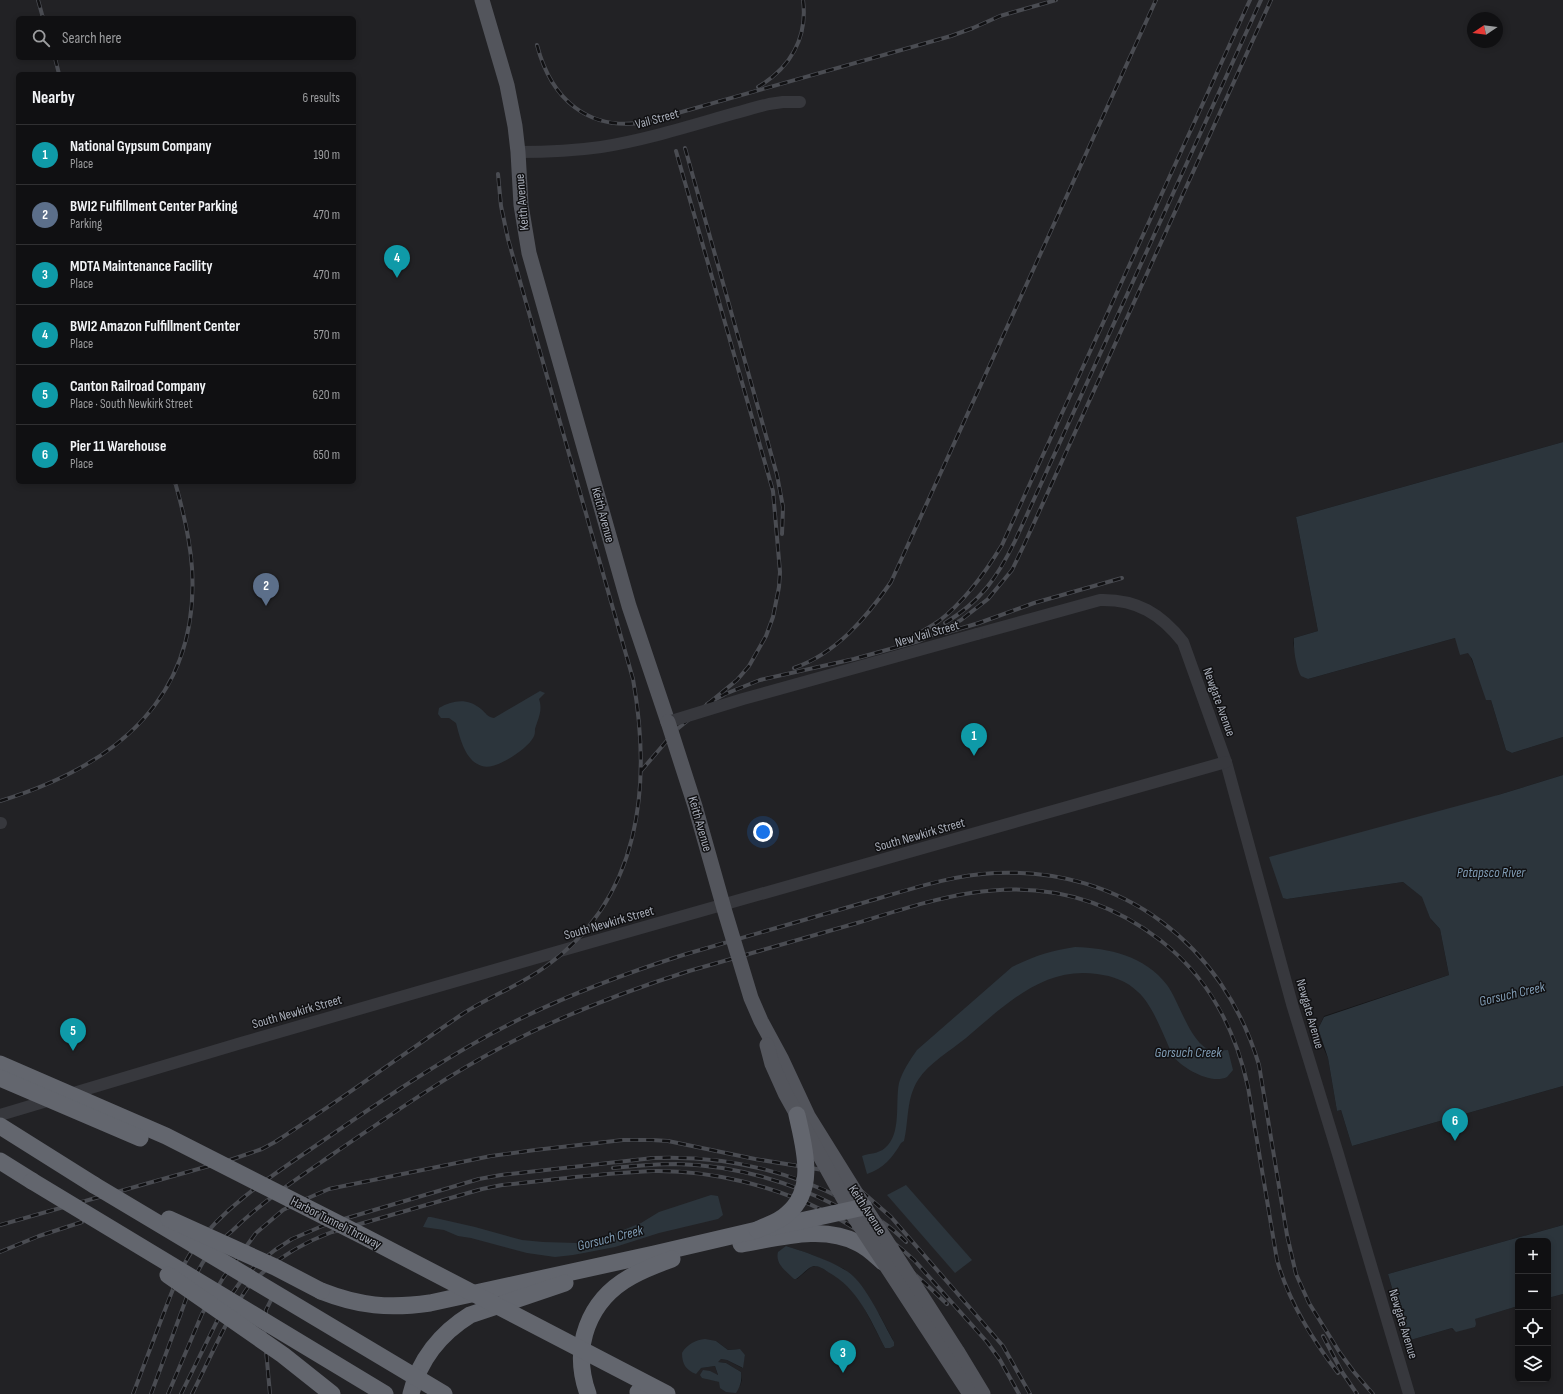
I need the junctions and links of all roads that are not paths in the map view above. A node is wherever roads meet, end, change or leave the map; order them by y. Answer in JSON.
{"nodes":[{"id":1,"x":482,"y":0,"type":"edge"},
{"id":2,"x":800,"y":102,"type":"dead end"},
{"id":3,"x":518,"y":152,"type":"junction"},
{"id":4,"x":1183,"y":642,"type":"joint"},
{"id":5,"x":668,"y":722,"type":"junction"},
{"id":6,"x":682,"y":758,"type":"dead end"},
{"id":7,"x":1226,"y":762,"type":"junction"},
{"id":8,"x":725,"y":904,"type":"junction"},
{"id":9,"x":761,"y":1021,"type":"junction"},
{"id":10,"x":0,"y":1064,"type":"edge"},
{"id":11,"x":0,"y":1078,"type":"edge"},
{"id":12,"x":0,"y":1114,"type":"edge"},
{"id":13,"x":797,"y":1115,"type":"junction"},
{"id":14,"x":0,"y":1126,"type":"edge"},
{"id":15,"x":0,"y":1161,"type":"edge"},
{"id":16,"x":32,"y":1181,"type":"junction"},
{"id":17,"x":94,"y":1185,"type":"junction"},
{"id":18,"x":856,"y":1211,"type":"junction"},
{"id":19,"x":757,"y":1230,"type":"junction"},
{"id":20,"x":797,"y":1234,"type":"junction"},
{"id":21,"x":654,"y":1254,"type":"junction"},
{"id":22,"x":883,"y":1262,"type":"junction"},
{"id":23,"x":585,"y":1388,"type":"edge"},
{"id":24,"x":639,"y":1393,"type":"edge"},
{"id":25,"x":332,"y":1394,"type":"edge"},
{"id":26,"x":385,"y":1394,"type":"edge"},
{"id":27,"x":411,"y":1394,"type":"edge"},
{"id":28,"x":444,"y":1394,"type":"edge"},
{"id":29,"x":667,"y":1394,"type":"edge"},
{"id":30,"x":970,"y":1394,"type":"edge"},
{"id":31,"x":983,"y":1394,"type":"edge"},
{"id":32,"x":1409,"y":1394,"type":"edge"}],
"edges":[{"from":1,"to":3,"type":"main road","name":"Keith Avenue"},
{"from":2,"to":3,"type":"street","name":"Vail Street"},
{"from":3,"to":5,"type":"main road","name":"Keith Avenue"},
{"from":4,"to":5,"type":"street","name":"New Vail Street","bridge":true},
{"from":4,"to":7,"type":"street","name":"Newgate Avenue"},
{"from":5,"to":9,"type":"main road","name":"Keith Avenue","bridge":true},
{"from":6,"to":8,"type":"street","name":"Keith Avenue"},
{"from":7,"to":8,"type":"street","name":"South Newkirk Street"},
{"from":7,"to":32,"type":"street","name":"Newgate Avenue"},
{"from":8,"to":12,"type":"street","name":"South Newkirk Street"},
{"from":9,"to":13,"type":"main road","name":"Keith Avenue","bridge":true},
{"from":9,"to":18,"type":"main road","name":"Keith Avenue","bridge":true},
{"from":10,"to":29,"type":"highway","name":"Harbor Tunnel Thruway","bridge":true},
{"from":11,"to":24,"type":"highway","name":"Harbor Tunnel Thruway","bridge":true},
{"from":13,"to":18,"type":"main road","name":"Keith Avenue","bridge":true},
{"from":13,"to":19,"type":"highway","bridge":true},
{"from":14,"to":17,"type":"highway"},
{"from":15,"to":16,"type":"highway"},
{"from":16,"to":25,"type":"highway","bridge":true},
{"from":16,"to":26,"type":"highway","bridge":true},
{"from":17,"to":21,"type":"highway","bridge":true},
{"from":17,"to":28,"type":"highway","bridge":true},
{"from":18,"to":19,"type":"highway","bridge":true},
{"from":18,"to":20,"type":"highway"},
{"from":18,"to":22,"type":"main road","name":"Keith Avenue","bridge":true},
{"from":18,"to":31,"type":"main road","name":"Keith Avenue","bridge":true},
{"from":19,"to":21,"type":"highway"},
{"from":20,"to":22,"type":"highway"},
{"from":20,"to":23,"type":"highway"},
{"from":21,"to":27,"type":"highway"},
{"from":22,"to":30,"type":"main road","name":"Keith Avenue","bridge":true}]}
